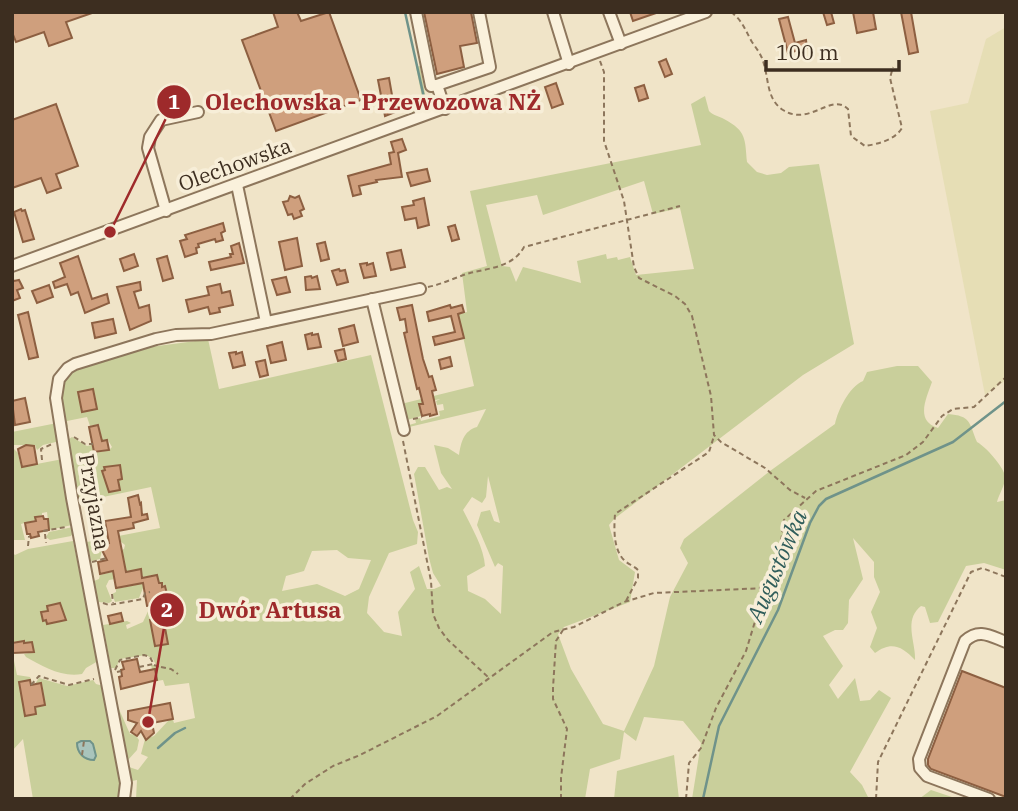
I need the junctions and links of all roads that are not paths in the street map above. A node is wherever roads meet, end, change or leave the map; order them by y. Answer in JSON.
{"nodes":[{"id":1,"x":416,"y":12,"type":"edge"},
{"id":2,"x":479,"y":12,"type":"edge"},
{"id":3,"x":553,"y":12,"type":"edge"},
{"id":4,"x":610,"y":12,"type":"edge"},
{"id":5,"x":706,"y":12,"type":"edge"},
{"id":6,"x":621,"y":44,"type":"junction"},
{"id":7,"x":569,"y":64,"type":"junction"},
{"id":8,"x":437,"y":85,"type":"junction"},
{"id":9,"x":445,"y":109,"type":"junction"},
{"id":10,"x":198,"y":112,"type":"dead end"},
{"id":11,"x":237,"y":185,"type":"junction"},
{"id":12,"x":166,"y":211,"type":"junction"},
{"id":13,"x":12,"y":266,"type":"edge"},
{"id":14,"x":420,"y":289,"type":"road end"},
{"id":15,"x":372,"y":299,"type":"junction"},
{"id":16,"x":266,"y":322,"type":"junction"},
{"id":17,"x":404,"y":430,"type":"road end"},
{"id":18,"x":1006,"y":642,"type":"edge"},
{"id":19,"x":125,"y":795,"type":"edge"},
{"id":20,"x":989,"y":799,"type":"edge"}],
"edges":[{"from":1,"to":8,"type":"street"},
{"from":2,"to":8,"type":"street"},
{"from":3,"to":7,"type":"street"},
{"from":4,"to":6,"type":"street"},
{"from":5,"to":6,"type":"street","name":"Olechowska"},
{"from":6,"to":7,"type":"street","name":"Olechowska"},
{"from":7,"to":9,"type":"street","name":"Olechowska"},
{"from":8,"to":9,"type":"street"},
{"from":9,"to":11,"type":"street","name":"Olechowska"},
{"from":10,"to":12,"type":"street"},
{"from":11,"to":12,"type":"street","name":"Olechowska"},
{"from":11,"to":16,"type":"street"},
{"from":12,"to":13,"type":"street","name":"Olechowska"},
{"from":14,"to":15,"type":"street","name":"Przyjazna"},
{"from":15,"to":16,"type":"street","name":"Przyjazna"},
{"from":15,"to":17,"type":"street"},
{"from":16,"to":19,"type":"street","name":"Przyjazna"},
{"from":18,"to":20,"type":"street"}]}
